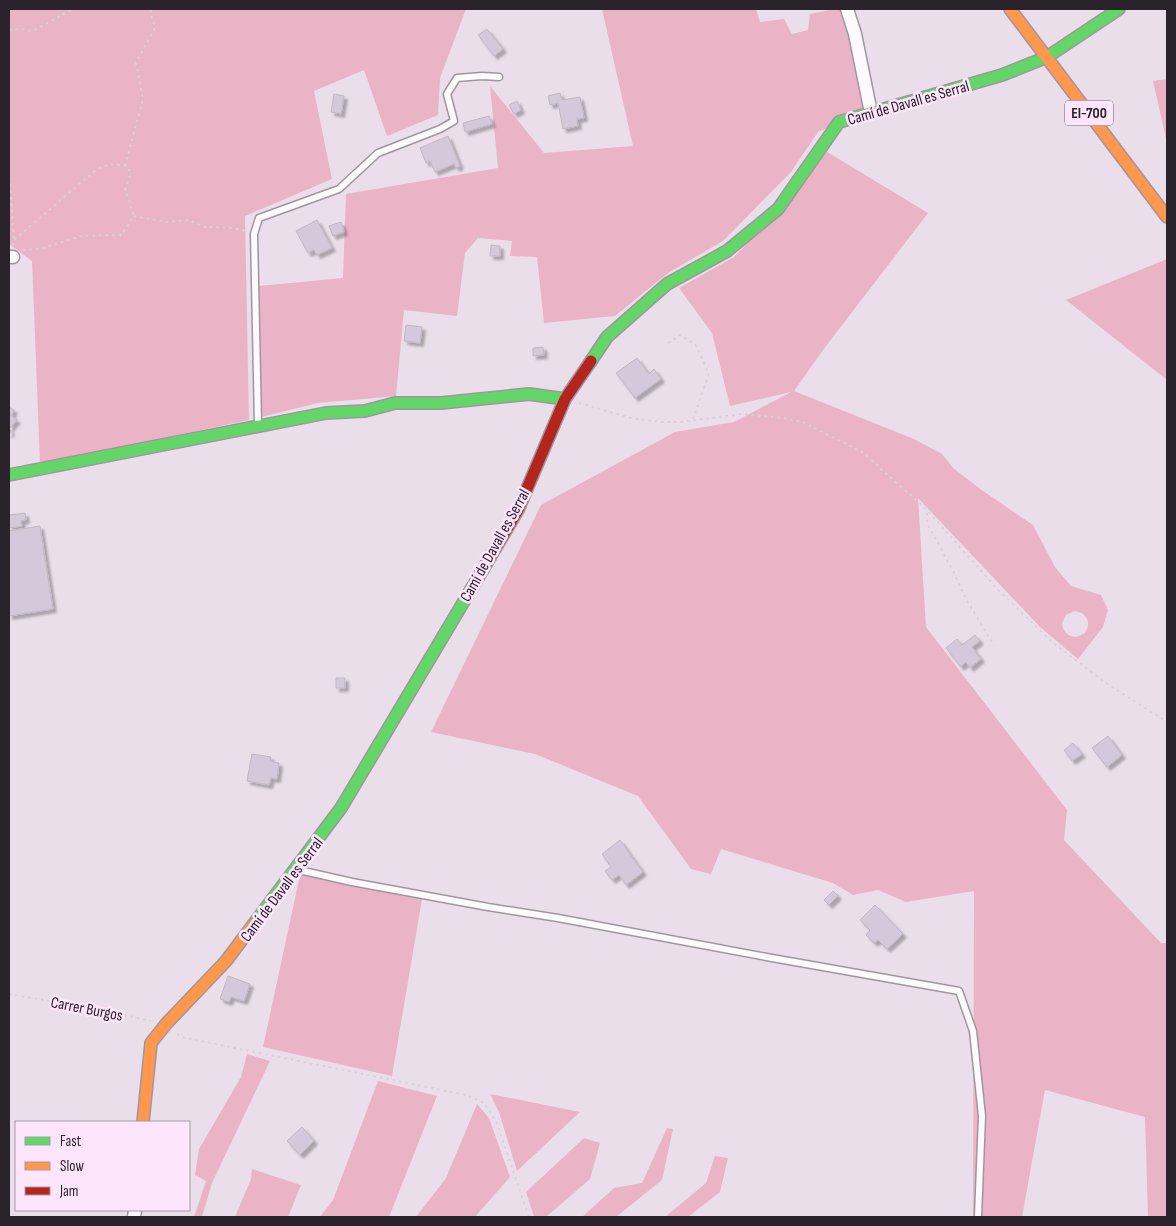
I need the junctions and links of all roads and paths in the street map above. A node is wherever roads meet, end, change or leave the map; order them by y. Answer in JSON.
{"nodes":[{"id":1,"x":73,"y":9,"type":"edge"},
{"id":2,"x":150,"y":9,"type":"edge"},
{"id":3,"x":847,"y":9,"type":"edge"},
{"id":4,"x":1010,"y":9,"type":"edge"},
{"id":5,"x":1119,"y":9,"type":"edge"},
{"id":6,"x":9,"y":30,"type":"edge"},
{"id":7,"x":1047,"y":57,"type":"junction"},
{"id":8,"x":499,"y":76,"type":"dead end"},
{"id":9,"x":871,"y":113,"type":"junction"},
{"id":10,"x":125,"y":166,"type":"junction"},
{"id":11,"x":9,"y":171,"type":"edge"},
{"id":12,"x":134,"y":216,"type":"junction"},
{"id":13,"x":1167,"y":217,"type":"edge"},
{"id":14,"x":254,"y":234,"type":"junction"},
{"id":15,"x":14,"y":240,"type":"junction"},
{"id":16,"x":12,"y":255,"type":"edge"},
{"id":17,"x":668,"y":343,"type":"dead end"},
{"id":18,"x":565,"y":399,"type":"junction"},
{"id":19,"x":693,"y":420,"type":"junction"},
{"id":20,"x":258,"y":427,"type":"junction"},
{"id":21,"x":9,"y":475,"type":"edge"},
{"id":22,"x":928,"y":511,"type":"junction"},
{"id":23,"x":994,"y":646,"type":"dead end"},
{"id":24,"x":1167,"y":722,"type":"edge"},
{"id":25,"x":296,"y":869,"type":"junction"},
{"id":26,"x":9,"y":994,"type":"edge"},
{"id":27,"x":166,"y":1024,"type":"junction"},
{"id":28,"x":143,"y":1121,"type":"edge"},
{"id":29,"x":529,"y":1217,"type":"edge"},
{"id":30,"x":978,"y":1217,"type":"edge"}],
"edges":[{"from":1,"to":6,"type":"path"},
{"from":2,"to":10,"type":"path"},
{"from":3,"to":9,"type":"street"},
{"from":4,"to":7,"type":"street","number":"EI-700"},
{"from":5,"to":7,"type":"street","name":"Camí de Davall es Serral"},
{"from":7,"to":9,"type":"street","name":"Camí de Davall es Serral"},
{"from":7,"to":13,"type":"street","number":"EI-700"},
{"from":8,"to":14,"type":"lane"},
{"from":9,"to":18,"type":"street","name":"Camí de Davall es Serral"},
{"from":10,"to":12,"type":"path"},
{"from":10,"to":15,"type":"path"},
{"from":11,"to":15,"type":"path"},
{"from":12,"to":14,"type":"path"},
{"from":12,"to":16,"type":"path"},
{"from":14,"to":20,"type":"lane"},
{"from":15,"to":16,"type":"path"},
{"from":17,"to":19,"type":"path"},
{"from":18,"to":19,"type":"path"},
{"from":18,"to":20,"type":"street"},
{"from":18,"to":25,"type":"street","name":"Camí de Davall es Serral"},
{"from":19,"to":22,"type":"path"},
{"from":20,"to":21,"type":"street"},
{"from":22,"to":23,"type":"path"},
{"from":22,"to":24,"type":"path"},
{"from":25,"to":27,"type":"street","name":"Camí de Davall es Serral"},
{"from":25,"to":30,"type":"lane"},
{"from":26,"to":27,"type":"path","name":"Carrer Burgos"},
{"from":27,"to":28,"type":"street","name":"Camí de Davall es Serral"},
{"from":27,"to":29,"type":"path"}]}
